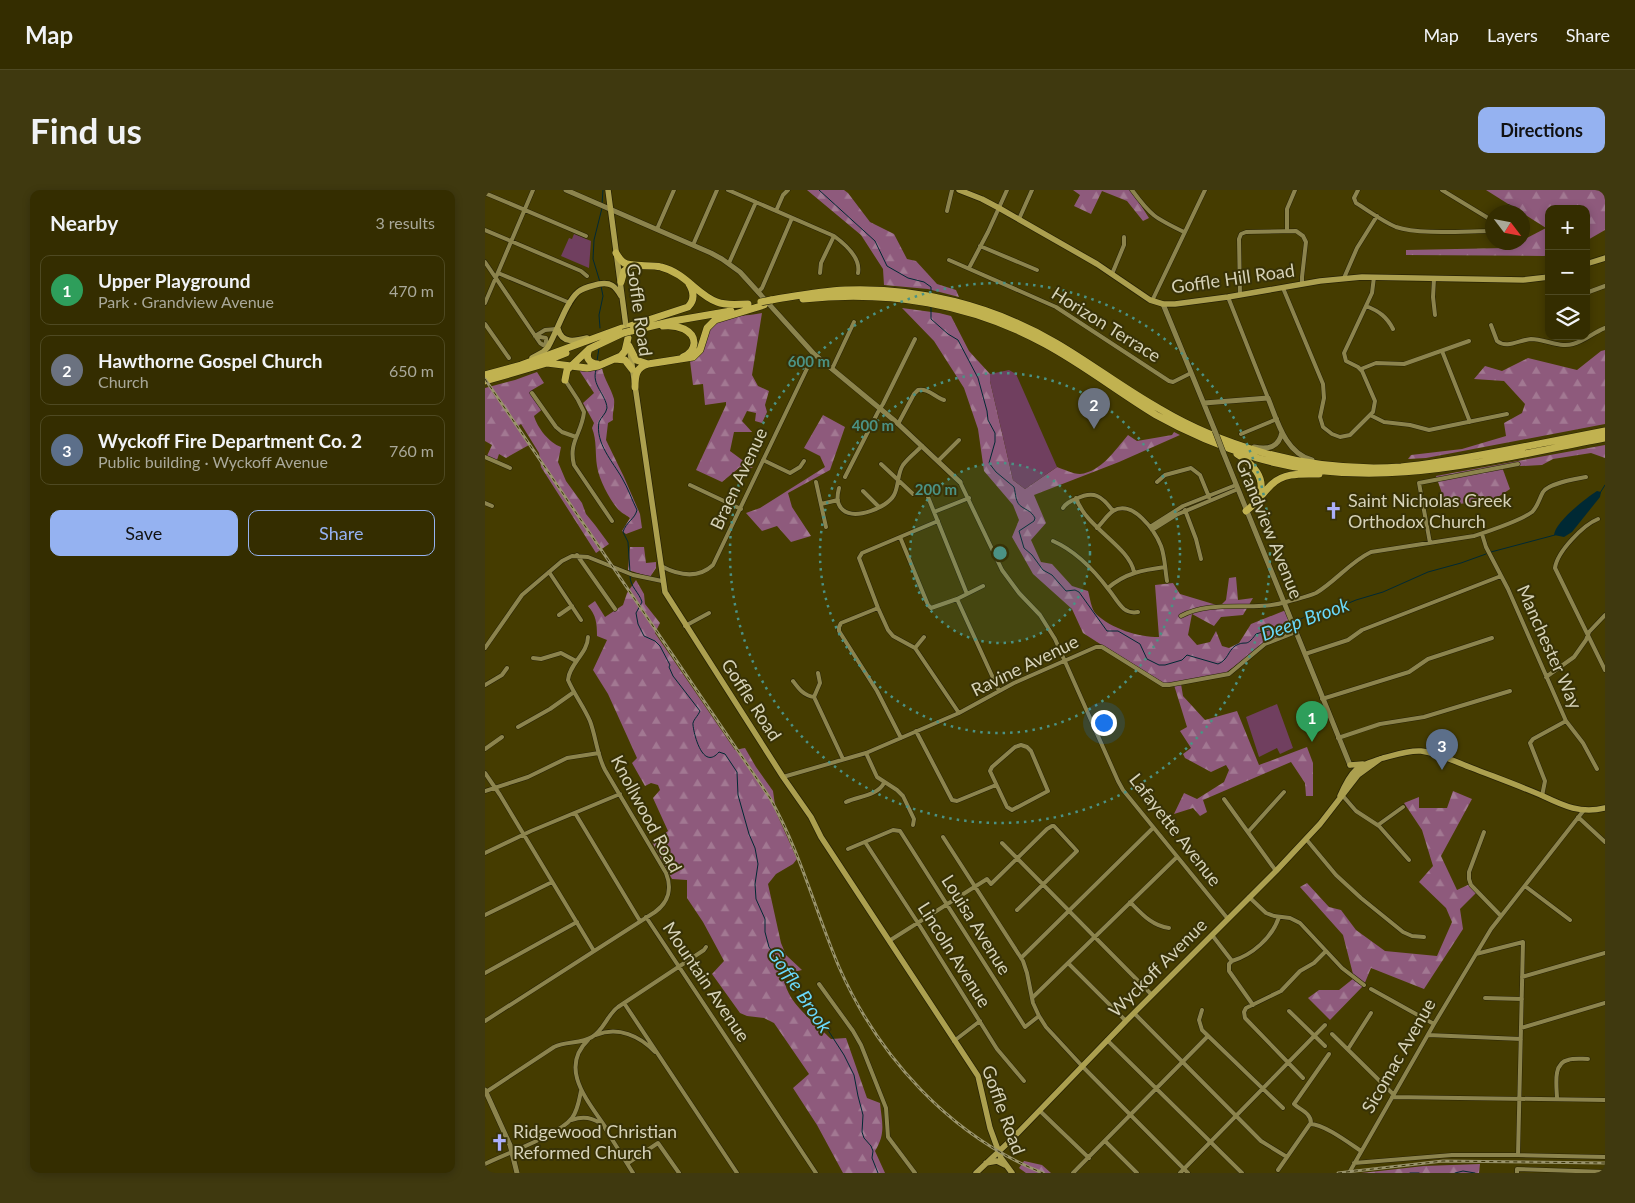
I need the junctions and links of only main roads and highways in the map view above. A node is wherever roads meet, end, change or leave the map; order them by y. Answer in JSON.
{"nodes":[{"id":1,"x":608,"y":190,"type":"edge"},
{"id":2,"x":959,"y":190,"type":"edge"},
{"id":3,"x":616,"y":253,"type":"junction"},
{"id":4,"x":1605,"y":258,"type":"edge"},
{"id":5,"x":1590,"y":263,"type":"edge"},
{"id":6,"x":631,"y":265,"type":"junction"},
{"id":7,"x":618,"y":268,"type":"junction"},
{"id":8,"x":684,"y":278,"type":"junction"},
{"id":9,"x":1545,"y":278,"type":"edge"},
{"id":10,"x":621,"y":282,"type":"junction"},
{"id":11,"x":602,"y":284,"type":"junction"},
{"id":12,"x":622,"y":297,"type":"junction"},
{"id":13,"x":748,"y":304,"type":"junction"},
{"id":14,"x":763,"y":304,"type":"junction"},
{"id":15,"x":558,"y":329,"type":"junction"},
{"id":16,"x":609,"y":332,"type":"junction"},
{"id":17,"x":627,"y":334,"type":"junction"},
{"id":18,"x":591,"y":347,"type":"junction"},
{"id":19,"x":615,"y":360,"type":"junction"},
{"id":20,"x":674,"y":360,"type":"junction"},
{"id":21,"x":601,"y":364,"type":"junction"},
{"id":22,"x":648,"y":364,"type":"junction"},
{"id":23,"x":559,"y":365,"type":"junction"},
{"id":24,"x":571,"y":366,"type":"junction"},
{"id":25,"x":510,"y":368,"type":"junction"},
{"id":26,"x":632,"y":369,"type":"junction"},
{"id":27,"x":522,"y":370,"type":"junction"},
{"id":28,"x":559,"y":374,"type":"junction"},
{"id":29,"x":485,"y":375,"type":"edge"},
{"id":30,"x":485,"y":381,"type":"edge"},
{"id":31,"x":635,"y":387,"type":"junction"},
{"id":32,"x":1604,"y":433,"type":"edge"},
{"id":33,"x":1218,"y":441,"type":"junction"},
{"id":34,"x":1367,"y":474,"type":"junction"},
{"id":35,"x":1380,"y":759,"type":"junction"},
{"id":36,"x":1367,"y":763,"type":"junction"},
{"id":37,"x":1356,"y":773,"type":"junction"},
{"id":38,"x":1336,"y":804,"type":"junction"},
{"id":39,"x":1605,"y":808,"type":"edge"},
{"id":40,"x":998,"y":1151,"type":"junction"},
{"id":41,"x":986,"y":1163,"type":"junction"},
{"id":42,"x":1007,"y":1167,"type":"junction"},
{"id":43,"x":975,"y":1173,"type":"edge"},
{"id":44,"x":1012,"y":1173,"type":"edge"}],
"edges":[{"from":1,"to":3,"type":"main road","name":"Goffle Road"},
{"from":2,"to":9,"type":"main road","name":"Goffle Hill Road"},
{"from":3,"to":6,"type":"highway"},
{"from":3,"to":7,"type":"main road","name":"Goffle Road"},
{"from":4,"to":5,"type":"main road"},
{"from":6,"to":8,"type":"highway"},
{"from":6,"to":10,"type":"highway"},
{"from":7,"to":10,"type":"main road","name":"Goffle Road"},
{"from":7,"to":11,"type":"main road"},
{"from":8,"to":13,"type":"highway"},
{"from":8,"to":17,"type":"highway"},
{"from":10,"to":12,"type":"main road","name":"Goffle Road"},
{"from":11,"to":12,"type":"main road"},
{"from":11,"to":15,"type":"main road"},
{"from":12,"to":17,"type":"main road","name":"Goffle Road"},
{"from":13,"to":14,"type":"highway"},
{"from":13,"to":17,"type":"highway"},
{"from":14,"to":17,"type":"highway"},
{"from":14,"to":20,"type":"highway"},
{"from":14,"to":33,"type":"highway","bridge":true},
{"from":15,"to":16,"type":"main road"},
{"from":15,"to":25,"type":"main road"},
{"from":16,"to":17,"type":"highway"},
{"from":16,"to":25,"type":"highway"},
{"from":17,"to":18,"type":"highway"},
{"from":17,"to":19,"type":"highway"},
{"from":17,"to":20,"type":"highway"},
{"from":17,"to":22,"type":"highway"},
{"from":17,"to":26,"type":"main road","name":"Goffle Road"},
{"from":17,"to":27,"type":"highway"},
{"from":18,"to":21,"type":"highway"},
{"from":18,"to":24,"type":"highway"},
{"from":19,"to":21,"type":"highway"},
{"from":19,"to":26,"type":"highway"},
{"from":20,"to":22,"type":"highway"},
{"from":21,"to":24,"type":"highway"},
{"from":22,"to":31,"type":"highway"},
{"from":23,"to":24,"type":"highway"},
{"from":23,"to":27,"type":"highway"},
{"from":23,"to":28,"type":"highway"},
{"from":24,"to":28,"type":"highway"},
{"from":24,"to":28,"type":"highway"},
{"from":25,"to":29,"type":"highway"},
{"from":26,"to":31,"type":"main road","name":"Goffle Road"},
{"from":27,"to":30,"type":"highway"},
{"from":31,"to":40,"type":"main road","name":"Goffle Road"},
{"from":32,"to":33,"type":"highway"},
{"from":32,"to":34,"type":"highway"},
{"from":33,"to":34,"type":"highway"},
{"from":33,"to":34,"type":"highway"},
{"from":35,"to":36,"type":"main road","name":"Wyckoff Avenue"},
{"from":35,"to":37,"type":"main road","name":"Wyckoff Avenue"},
{"from":35,"to":39,"type":"main road","name":"Wyckoff Avenue"},
{"from":36,"to":37,"type":"main road","name":"Wyckoff Avenue"},
{"from":36,"to":37,"type":"main road"},
{"from":37,"to":38,"type":"main road","name":"Wyckoff Avenue"},
{"from":37,"to":38,"type":"main road","name":"Wyckoff Avenue"},
{"from":38,"to":40,"type":"main road","name":"Wyckoff Avenue"},
{"from":40,"to":41,"type":"main road","name":"Wyckoff Avenue"},
{"from":40,"to":42,"type":"main road","name":"Goffle Road"},
{"from":41,"to":42,"type":"main road"},
{"from":41,"to":43,"type":"main road","name":"Wyckoff Avenue"},
{"from":42,"to":44,"type":"main road","name":"Goffle Road"}]}
